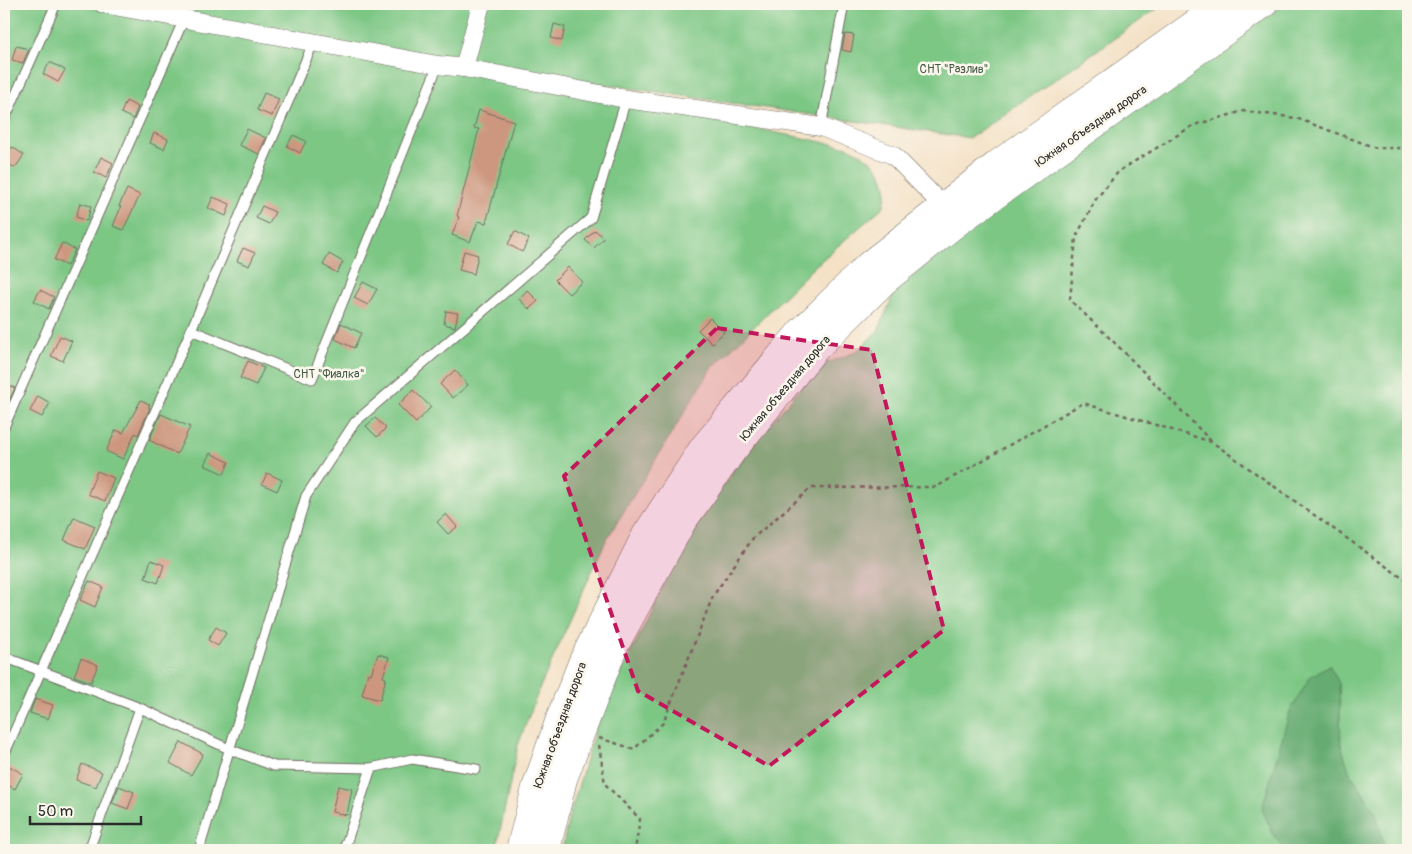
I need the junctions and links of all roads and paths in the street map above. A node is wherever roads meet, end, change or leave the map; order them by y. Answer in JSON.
{"nodes":[{"id":1,"x":56,"y":4,"type":"edge"},
{"id":2,"x":103,"y":4,"type":"edge"},
{"id":3,"x":481,"y":4,"type":"edge"},
{"id":4,"x":844,"y":4,"type":"edge"},
{"id":5,"x":1223,"y":4,"type":"edge"},
{"id":6,"x":1263,"y":4,"type":"edge"},
{"id":7,"x":184,"y":19,"type":"junction"},
{"id":8,"x":314,"y":42,"type":"junction"},
{"id":9,"x":438,"y":65,"type":"junction"},
{"id":10,"x":464,"y":68,"type":"junction"},
{"id":11,"x":626,"y":99,"type":"junction"},
{"id":12,"x":4,"y":121,"type":"edge"},
{"id":13,"x":821,"y":127,"type":"junction"},
{"id":14,"x":1408,"y":148,"type":"edge"},
{"id":15,"x":941,"y":221,"type":"junction"},
{"id":16,"x":191,"y":330,"type":"junction"},
{"id":17,"x":4,"y":427,"type":"edge"},
{"id":18,"x":1212,"y":442,"type":"junction"},
{"id":19,"x":1408,"y":582,"type":"edge"},
{"id":20,"x":4,"y":657,"type":"edge"},
{"id":21,"x":40,"y":670,"type":"junction"},
{"id":22,"x":140,"y":708,"type":"junction"},
{"id":23,"x":229,"y":749,"type":"junction"},
{"id":24,"x":4,"y":755,"type":"edge"},
{"id":25,"x":371,"y":768,"type":"junction"},
{"id":26,"x":476,"y":769,"type":"dead end"},
{"id":27,"x":89,"y":850,"type":"edge"},
{"id":28,"x":199,"y":850,"type":"edge"},
{"id":29,"x":344,"y":850,"type":"edge"},
{"id":30,"x":520,"y":850,"type":"edge"},
{"id":31,"x":546,"y":850,"type":"edge"},
{"id":32,"x":634,"y":850,"type":"edge"}],
"edges":[{"from":1,"to":12,"type":"lane"},
{"from":2,"to":7,"type":"street"},
{"from":3,"to":10,"type":"street"},
{"from":4,"to":13,"type":"lane"},
{"from":5,"to":15,"type":"main road","name":"Южная объездная дорога"},
{"from":6,"to":15,"type":"main road","name":"Южная объездная дорога"},
{"from":7,"to":8,"type":"street"},
{"from":7,"to":17,"type":"lane"},
{"from":8,"to":9,"type":"street"},
{"from":8,"to":16,"type":"lane"},
{"from":9,"to":10,"type":"street"},
{"from":9,"to":16,"type":"lane"},
{"from":10,"to":11,"type":"street"},
{"from":11,"to":13,"type":"street"},
{"from":11,"to":23,"type":"lane"},
{"from":13,"to":15,"type":"street"},
{"from":14,"to":18,"type":"path"},
{"from":15,"to":30,"type":"main road","name":"Южная объездная дорога"},
{"from":15,"to":31,"type":"main road","name":"Южная объездная дорога"},
{"from":16,"to":21,"type":"lane"},
{"from":18,"to":19,"type":"path"},
{"from":18,"to":32,"type":"path"},
{"from":20,"to":21,"type":"lane"},
{"from":21,"to":22,"type":"lane"},
{"from":21,"to":24,"type":"lane"},
{"from":22,"to":23,"type":"lane"},
{"from":22,"to":27,"type":"lane"},
{"from":23,"to":25,"type":"lane"},
{"from":23,"to":28,"type":"lane"},
{"from":25,"to":26,"type":"lane"},
{"from":25,"to":29,"type":"lane"}]}
